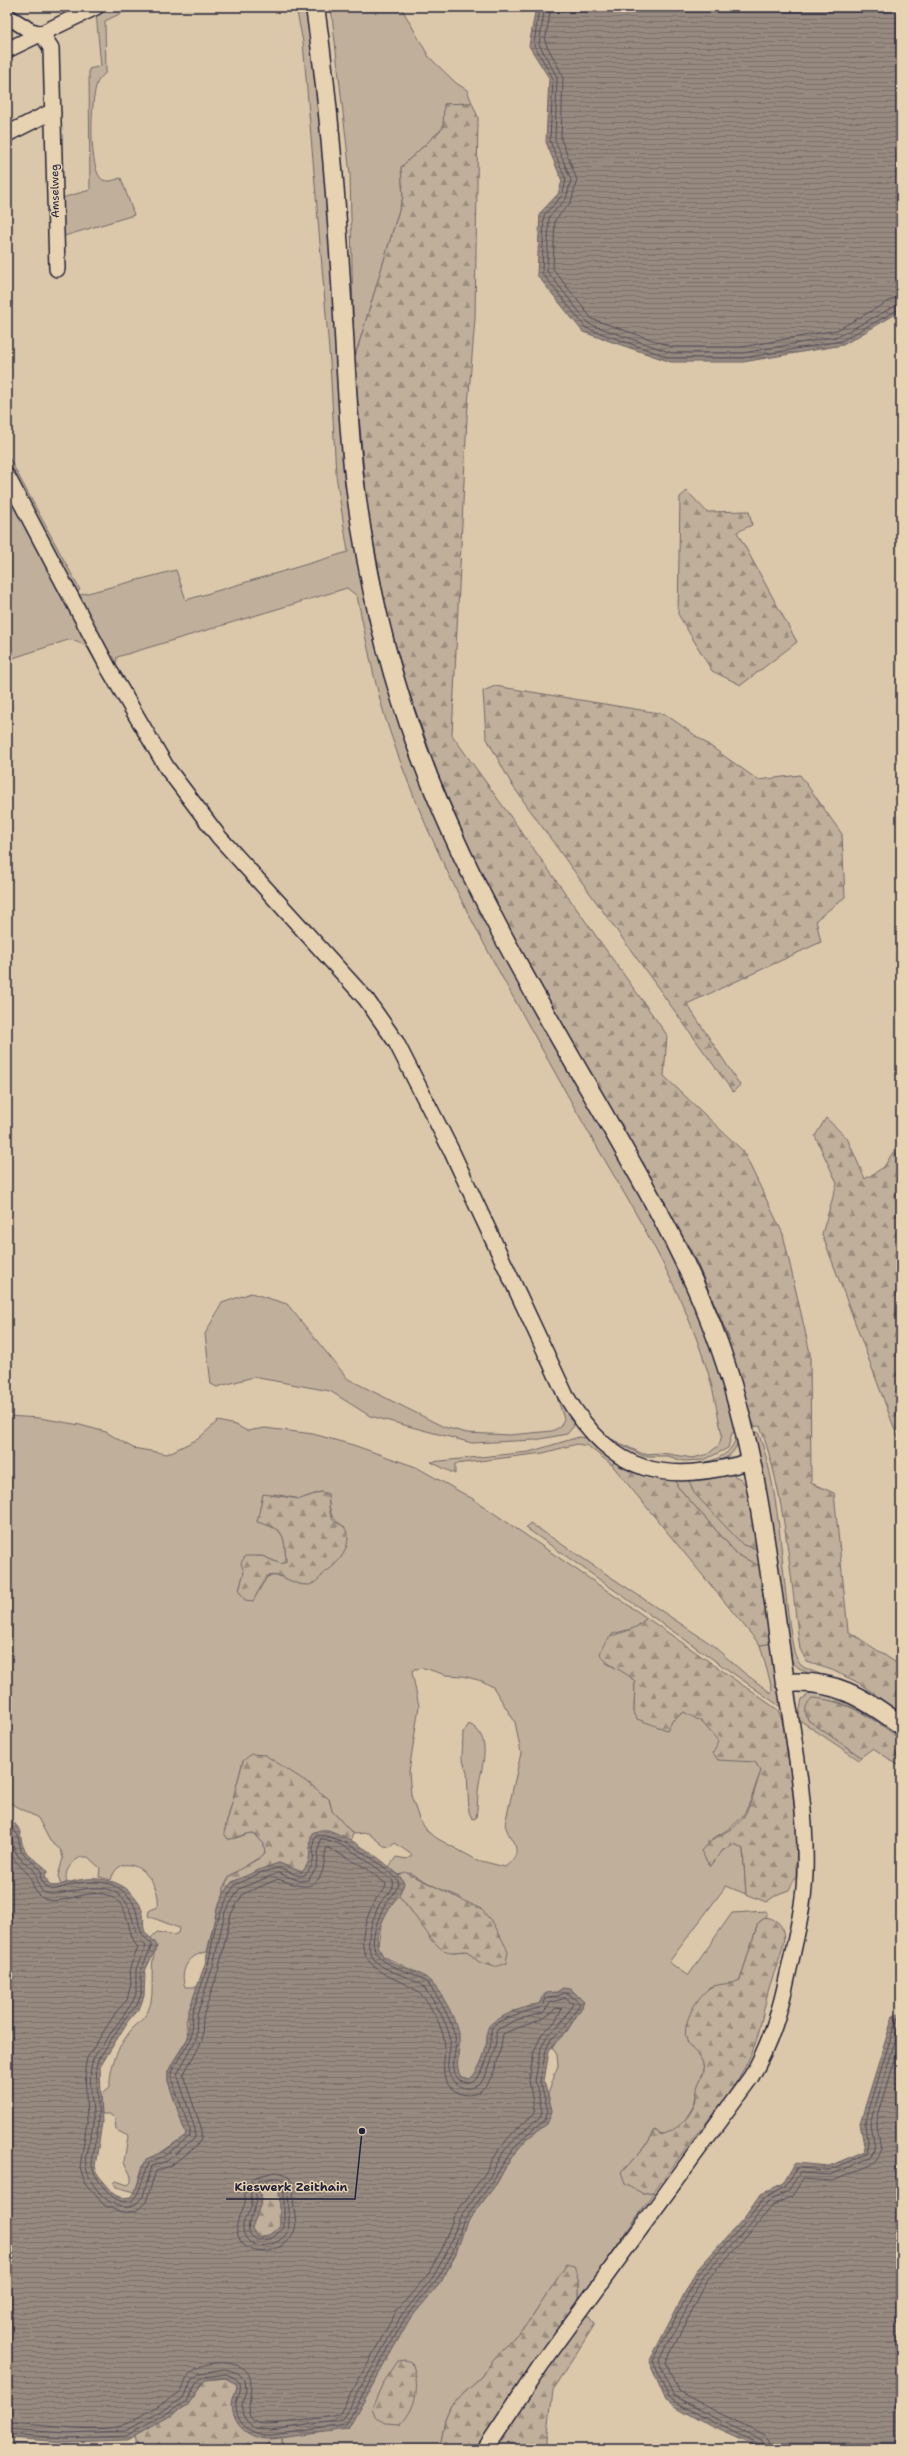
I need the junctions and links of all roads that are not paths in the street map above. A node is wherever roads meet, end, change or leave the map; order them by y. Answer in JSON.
{"nodes":[{"id":1,"x":96,"y":7,"type":"edge"},
{"id":2,"x":314,"y":7,"type":"edge"},
{"id":3,"x":81,"y":10,"type":"edge"},
{"id":4,"x":7,"y":16,"type":"edge"},
{"id":5,"x":42,"y":34,"type":"junction"},
{"id":6,"x":7,"y":50,"type":"edge"},
{"id":7,"x":54,"y":113,"type":"junction"},
{"id":8,"x":7,"y":134,"type":"edge"},
{"id":9,"x":57,"y":269,"type":"dead end"},
{"id":10,"x":7,"y":476,"type":"edge"},
{"id":11,"x":752,"y":1461,"type":"junction"},
{"id":12,"x":786,"y":1683,"type":"junction"},
{"id":13,"x":901,"y":1725,"type":"edge"},
{"id":14,"x":485,"y":2449,"type":"edge"}],
"edges":[{"from":1,"to":3,"type":"street"},
{"from":2,"to":11,"type":"main road"},
{"from":3,"to":5,"type":"street"},
{"from":4,"to":5,"type":"street"},
{"from":5,"to":6,"type":"street"},
{"from":5,"to":7,"type":"street","name":"Amselweg"},
{"from":7,"to":8,"type":"street"},
{"from":7,"to":9,"type":"street","name":"Amselweg"},
{"from":10,"to":11,"type":"street"},
{"from":11,"to":12,"type":"main road"},
{"from":12,"to":13,"type":"main road"},
{"from":12,"to":14,"type":"street"}]}
